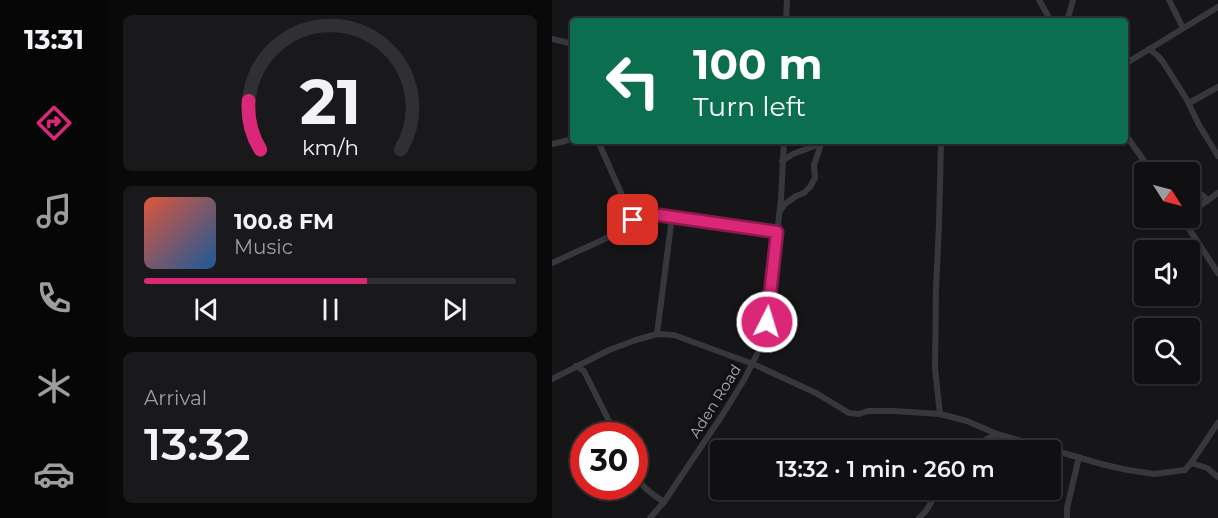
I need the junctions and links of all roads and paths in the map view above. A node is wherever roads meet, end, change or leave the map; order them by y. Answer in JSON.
{"nodes":[{"id":1,"x":787,"y":0,"type":"edge"},
{"id":2,"x":1040,"y":0,"type":"edge"},
{"id":3,"x":1073,"y":0,"type":"edge"},
{"id":4,"x":1169,"y":0,"type":"edge"},
{"id":5,"x":1218,"y":7,"type":"edge"},
{"id":6,"x":786,"y":18,"type":"edge"},
{"id":7,"x":1050,"y":18,"type":"edge"},
{"id":8,"x":1067,"y":18,"type":"edge"},
{"id":9,"x":1183,"y":28,"type":"junction"},
{"id":10,"x":552,"y":39,"type":"edge"},
{"id":11,"x":570,"y":43,"type":"edge"},
{"id":12,"x":1149,"y":49,"type":"junction"},
{"id":13,"x":1128,"y":62,"type":"edge"},
{"id":14,"x":1218,"y":87,"type":"edge"},
{"id":15,"x":1189,"y":103,"type":"junction"},
{"id":16,"x":1128,"y":138,"type":"edge"},
{"id":17,"x":570,"y":140,"type":"edge"},
{"id":18,"x":552,"y":144,"type":"edge"},
{"id":19,"x":599,"y":144,"type":"edge"},
{"id":20,"x":784,"y":144,"type":"edge"},
{"id":21,"x":818,"y":144,"type":"edge"},
{"id":22,"x":821,"y":144,"type":"edge"},
{"id":23,"x":941,"y":144,"type":"edge"},
{"id":24,"x":1218,"y":156,"type":"edge"},
{"id":25,"x":783,"y":161,"type":"junction"},
{"id":26,"x":1145,"y":162,"type":"edge"},
{"id":27,"x":1200,"y":193,"type":"edge"},
{"id":28,"x":1218,"y":193,"type":"edge"},
{"id":29,"x":1208,"y":200,"type":"junction"},
{"id":30,"x":1200,"y":206,"type":"edge"},
{"id":31,"x":780,"y":212,"type":"junction"},
{"id":32,"x":672,"y":217,"type":"junction"},
{"id":33,"x":633,"y":220,"type":"junction"},
{"id":34,"x":1189,"y":228,"type":"edge"},
{"id":35,"x":777,"y":232,"type":"junction"},
{"id":36,"x":552,"y":263,"type":"edge"},
{"id":37,"x":1218,"y":273,"type":"edge"},
{"id":38,"x":657,"y":334,"type":"junction"},
{"id":39,"x":753,"y":364,"type":"junction"},
{"id":40,"x":576,"y":366,"type":"junction"},
{"id":41,"x":552,"y":379,"type":"edge"},
{"id":42,"x":940,"y":414,"type":"junction"},
{"id":43,"x":610,"y":422,"type":"edge"},
{"id":44,"x":1218,"y":423,"type":"edge"},
{"id":45,"x":997,"y":434,"type":"junction"},
{"id":46,"x":985,"y":440,"type":"edge"},
{"id":47,"x":1079,"y":457,"type":"junction"},
{"id":48,"x":1191,"y":463,"type":"junction"},
{"id":49,"x":1218,"y":477,"type":"edge"},
{"id":50,"x":648,"y":491,"type":"edge"},
{"id":51,"x":932,"y":500,"type":"edge"},
{"id":52,"x":664,"y":502,"type":"junction"},
{"id":53,"x":650,"y":518,"type":"edge"},
{"id":54,"x":919,"y":518,"type":"edge"},
{"id":55,"x":1067,"y":518,"type":"edge"}],
"edges":[{"from":1,"to":6,"type":"street"},
{"from":2,"to":7,"type":"street"},
{"from":3,"to":8,"type":"street"},
{"from":4,"to":9,"type":"street"},
{"from":5,"to":9,"type":"street"},
{"from":9,"to":12,"type":"street"},
{"from":10,"to":11,"type":"street"},
{"from":12,"to":13,"type":"street"},
{"from":12,"to":15,"type":"street"},
{"from":14,"to":15,"type":"street"},
{"from":15,"to":24,"type":"street"},
{"from":16,"to":26,"type":"street"},
{"from":17,"to":18,"type":"street"},
{"from":19,"to":33,"type":"street"},
{"from":20,"to":25,"type":"street","name":"Aden Road"},
{"from":21,"to":25,"type":"street"},
{"from":22,"to":31,"type":"street"},
{"from":23,"to":42,"type":"street"},
{"from":25,"to":31,"type":"street","name":"Aden Road"},
{"from":27,"to":29,"type":"street"},
{"from":28,"to":29,"type":"street"},
{"from":29,"to":30,"type":"street"},
{"from":31,"to":35,"type":"street","name":"Aden Road"},
{"from":32,"to":33,"type":"street"},
{"from":32,"to":35,"type":"street"},
{"from":32,"to":38,"type":"street"},
{"from":33,"to":36,"type":"street"},
{"from":34,"to":37,"type":"street"},
{"from":35,"to":39,"type":"street","name":"Aden Road"},
{"from":38,"to":39,"type":"street"},
{"from":38,"to":40,"type":"street"},
{"from":39,"to":42,"type":"street"},
{"from":39,"to":52,"type":"street","name":"Aden Road"},
{"from":40,"to":41,"type":"street"},
{"from":40,"to":43,"type":"street"},
{"from":42,"to":45,"type":"street"},
{"from":44,"to":48,"type":"street"},
{"from":45,"to":46,"type":"street"},
{"from":45,"to":47,"type":"street"},
{"from":47,"to":48,"type":"street"},
{"from":47,"to":55,"type":"street"},
{"from":48,"to":49,"type":"street"},
{"from":50,"to":52,"type":"street"},
{"from":51,"to":54,"type":"street"},
{"from":52,"to":53,"type":"street","name":"Aden Road"}]}
